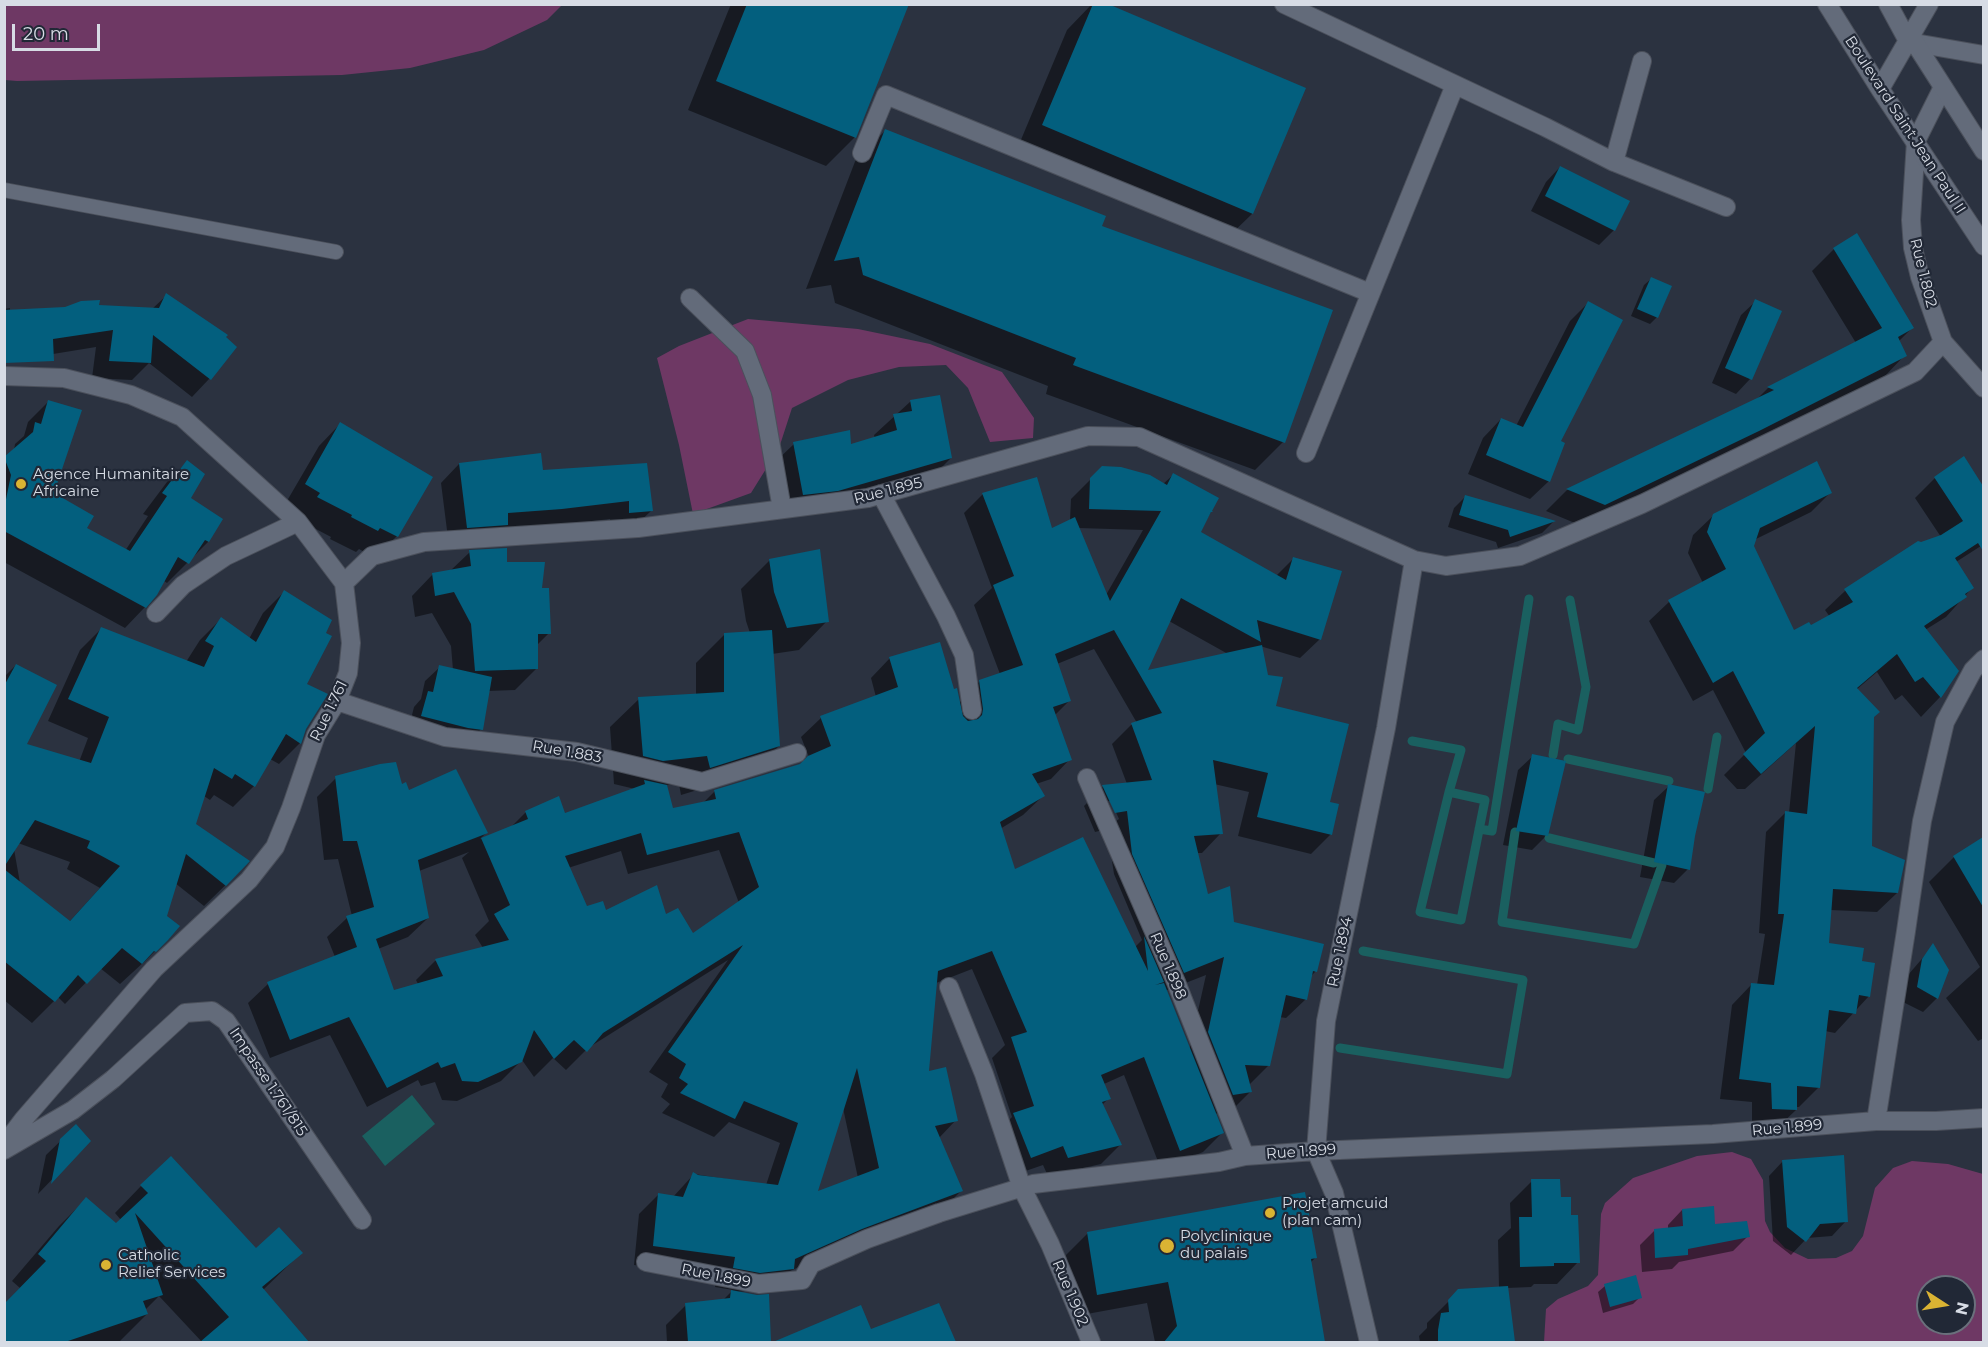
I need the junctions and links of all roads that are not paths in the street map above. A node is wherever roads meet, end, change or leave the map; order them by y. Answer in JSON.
{"nodes":[{"id":1,"x":1284,"y":4,"type":"edge"},
{"id":2,"x":1888,"y":4,"type":"edge"},
{"id":3,"x":1929,"y":4,"type":"edge"},
{"id":4,"x":1827,"y":5,"type":"edge"},
{"id":5,"x":1911,"y":42,"type":"junction"},
{"id":6,"x":1983,"y":55,"type":"edge"},
{"id":7,"x":1642,"y":61,"type":"dead end"},
{"id":8,"x":1455,"y":85,"type":"junction"},
{"id":9,"x":1943,"y":87,"type":"junction"},
{"id":10,"x":1880,"y":89,"type":"junction"},
{"id":11,"x":1916,"y":141,"type":"junction"},
{"id":12,"x":1983,"y":151,"type":"edge"},
{"id":13,"x":862,"y":153,"type":"dead end"},
{"id":14,"x":1614,"y":162,"type":"junction"},
{"id":15,"x":4,"y":190,"type":"edge"},
{"id":16,"x":1726,"y":207,"type":"dead end"},
{"id":17,"x":1983,"y":246,"type":"edge"},
{"id":18,"x":336,"y":252,"type":"dead end"},
{"id":19,"x":1370,"y":293,"type":"junction"},
{"id":20,"x":690,"y":298,"type":"dead end"},
{"id":21,"x":1943,"y":342,"type":"junction"},
{"id":22,"x":4,"y":376,"type":"edge"},
{"id":23,"x":1983,"y":388,"type":"edge"},
{"id":24,"x":1306,"y":453,"type":"dead end"},
{"id":25,"x":881,"y":494,"type":"junction"},
{"id":26,"x":782,"y":510,"type":"junction"},
{"id":27,"x":298,"y":522,"type":"junction"},
{"id":28,"x":1414,"y":560,"type":"junction"},
{"id":29,"x":344,"y":584,"type":"junction"},
{"id":30,"x":156,"y":613,"type":"dead end"},
{"id":31,"x":1983,"y":658,"type":"edge"},
{"id":32,"x":337,"y":702,"type":"junction"},
{"id":33,"x":972,"y":710,"type":"dead end"},
{"id":34,"x":797,"y":753,"type":"dead end"},
{"id":35,"x":1087,"y":778,"type":"dead end"},
{"id":36,"x":949,"y":987,"type":"dead end"},
{"id":37,"x":1983,"y":1118,"type":"edge"},
{"id":38,"x":1876,"y":1121,"type":"junction"},
{"id":39,"x":4,"y":1145,"type":"edge"},
{"id":40,"x":4,"y":1150,"type":"edge"},
{"id":41,"x":1316,"y":1151,"type":"junction"},
{"id":42,"x":1245,"y":1156,"type":"junction"},
{"id":43,"x":1022,"y":1188,"type":"junction"},
{"id":44,"x":362,"y":1220,"type":"dead end"},
{"id":45,"x":646,"y":1262,"type":"dead end"},
{"id":46,"x":1091,"y":1342,"type":"edge"},
{"id":47,"x":1370,"y":1342,"type":"edge"}],
"edges":[{"from":1,"to":8,"type":"street"},
{"from":2,"to":5,"type":"street"},
{"from":3,"to":5,"type":"street"},
{"from":4,"to":10,"type":"street","name":"Boulevard Saint Jean Paul II"},
{"from":5,"to":6,"type":"street"},
{"from":5,"to":9,"type":"street"},
{"from":5,"to":10,"type":"street"},
{"from":7,"to":14,"type":"street"},
{"from":8,"to":14,"type":"street"},
{"from":8,"to":19,"type":"street"},
{"from":9,"to":11,"type":"street"},
{"from":9,"to":12,"type":"street"},
{"from":10,"to":11,"type":"street","name":"Boulevard Saint Jean Paul II"},
{"from":11,"to":17,"type":"street","name":"Boulevard Saint Jean Paul II"},
{"from":11,"to":21,"type":"street","name":"Rue 1.802"},
{"from":13,"to":19,"type":"street"},
{"from":14,"to":16,"type":"street"},
{"from":15,"to":18,"type":"lane"},
{"from":19,"to":24,"type":"street"},
{"from":20,"to":26,"type":"street"},
{"from":21,"to":23,"type":"street","name":"Rue 1.802"},
{"from":21,"to":28,"type":"street","name":"Rue 1.895"},
{"from":22,"to":27,"type":"street","name":"Rue 1.761"},
{"from":25,"to":26,"type":"street","name":"Rue 1.895"},
{"from":25,"to":28,"type":"street","name":"Rue 1.895"},
{"from":25,"to":33,"type":"street"},
{"from":26,"to":29,"type":"street","name":"Rue 1.895"},
{"from":27,"to":29,"type":"street","name":"Rue 1.761"},
{"from":27,"to":30,"type":"street"},
{"from":28,"to":41,"type":"street","name":"Rue 1.894"},
{"from":29,"to":32,"type":"street","name":"Rue 1.761"},
{"from":31,"to":38,"type":"street"},
{"from":32,"to":34,"type":"street","name":"Rue 1.883"},
{"from":32,"to":39,"type":"street","name":"Rue 1.761"},
{"from":35,"to":42,"type":"street","name":"Rue 1.898"},
{"from":36,"to":43,"type":"street","name":"Rue 1.902"},
{"from":37,"to":38,"type":"street","name":"Rue 1.899"},
{"from":38,"to":41,"type":"street","name":"Rue 1.899"},
{"from":40,"to":44,"type":"street","name":"Impasse 1.761/815"},
{"from":41,"to":42,"type":"street","name":"Rue 1.899"},
{"from":41,"to":47,"type":"street","name":"Rue 1.894"},
{"from":42,"to":43,"type":"street","name":"Rue 1.899"},
{"from":43,"to":45,"type":"street","name":"Rue 1.899"},
{"from":43,"to":46,"type":"street","name":"Rue 1.902"}]}
